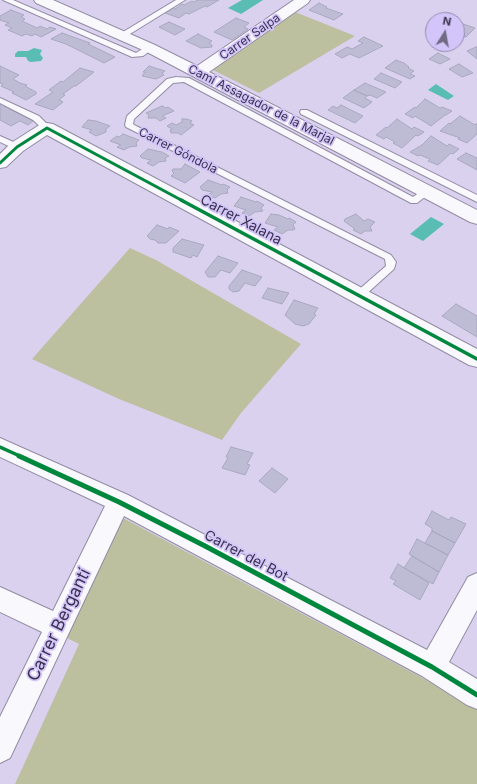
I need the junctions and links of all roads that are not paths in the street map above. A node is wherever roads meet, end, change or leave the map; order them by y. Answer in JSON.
{"nodes":[{"id":1,"x":7,"y":0,"type":"edge"},
{"id":2,"x":41,"y":0,"type":"edge"},
{"id":3,"x":181,"y":0,"type":"edge"},
{"id":4,"x":303,"y":0,"type":"edge"},
{"id":5,"x":122,"y":35,"type":"junction"},
{"id":6,"x":150,"y":48,"type":"junction"},
{"id":7,"x":197,"y":73,"type":"junction"},
{"id":8,"x":0,"y":100,"type":"edge"},
{"id":9,"x":304,"y":112,"type":"dead end"},
{"id":10,"x":47,"y":128,"type":"junction"},
{"id":11,"x":8,"y":143,"type":"edge"},
{"id":12,"x":0,"y":163,"type":"edge"},
{"id":13,"x":426,"y":191,"type":"junction"},
{"id":14,"x":477,"y":199,"type":"edge"},
{"id":15,"x":477,"y":218,"type":"edge"},
{"id":16,"x":359,"y":295,"type":"junction"},
{"id":17,"x":477,"y":359,"type":"edge"},
{"id":18,"x":0,"y":446,"type":"edge"},
{"id":19,"x":119,"y":502,"type":"junction"},
{"id":20,"x":477,"y":585,"type":"edge"},
{"id":21,"x":0,"y":599,"type":"edge"},
{"id":22,"x":58,"y":626,"type":"junction"},
{"id":23,"x":432,"y":667,"type":"junction"},
{"id":24,"x":477,"y":695,"type":"edge"},
{"id":25,"x":0,"y":748,"type":"edge"}],
"edges":[{"from":1,"to":6,"type":"lane"},
{"from":2,"to":5,"type":"street","name":"Camí Assagador de la Marjal"},
{"from":3,"to":5,"type":"lane"},
{"from":4,"to":7,"type":"street","name":"Carrer Salpa"},
{"from":5,"to":6,"type":"street","name":"Camí Assagador de la Marjal"},
{"from":6,"to":7,"type":"street","name":"Camí Assagador de la Marjal"},
{"from":7,"to":13,"type":"street","name":"Camí Assagador de la Marjal"},
{"from":8,"to":10,"type":"lane"},
{"from":9,"to":14,"type":"lane"},
{"from":10,"to":11,"type":"street"},
{"from":10,"to":16,"type":"street","name":"Carrer Xalana"},
{"from":11,"to":12,"type":"street"},
{"from":13,"to":15,"type":"street","name":"Camí Assagador de la Marjal"},
{"from":13,"to":16,"type":"lane","name":"Carrer Góndola"},
{"from":16,"to":17,"type":"street","name":"Carrer Xalana"},
{"from":18,"to":19,"type":"street","name":"Carrer del Bot"},
{"from":19,"to":22,"type":"street","name":"Carrer Bergantí"},
{"from":19,"to":23,"type":"street","name":"Carrer del Bot"},
{"from":20,"to":23,"type":"street"},
{"from":21,"to":22,"type":"street"},
{"from":22,"to":25,"type":"street","name":"Carrer Bergantí"},
{"from":23,"to":24,"type":"street","name":"Carrer del Bot"}]}
